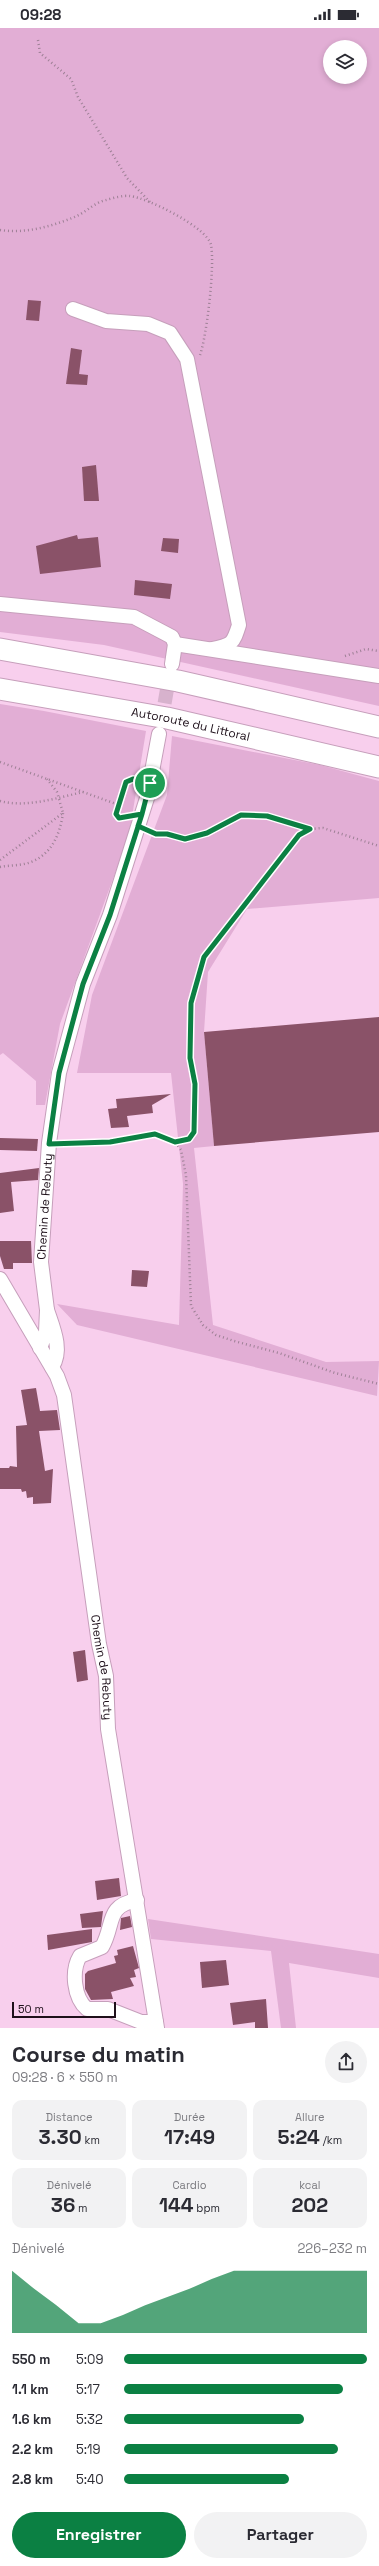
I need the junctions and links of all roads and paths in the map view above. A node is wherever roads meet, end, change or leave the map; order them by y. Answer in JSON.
{"nodes":[{"id":1,"x":38,"y":40,"type":"dead end"},
{"id":2,"x":150,"y":203,"type":"junction"},
{"id":3,"x":0,"y":230,"type":"edge"},
{"id":4,"x":74,"y":309,"type":"dead end"},
{"id":5,"x":200,"y":357,"type":"dead end"},
{"id":6,"x":0,"y":604,"type":"edge"},
{"id":7,"x":175,"y":644,"type":"junction"},
{"id":8,"x":0,"y":649,"type":"edge"},
{"id":9,"x":212,"y":649,"type":"junction"},
{"id":10,"x":172,"y":664,"type":"tunnel mouth"},
{"id":11,"x":379,"y":676,"type":"edge"},
{"id":12,"x":0,"y":689,"type":"edge"},
{"id":13,"x":379,"y":727,"type":"edge"},
{"id":14,"x":159,"y":734,"type":"tunnel mouth"},
{"id":15,"x":0,"y":762,"type":"edge"},
{"id":16,"x":379,"y":767,"type":"edge"},
{"id":17,"x":46,"y":779,"type":"junction"},
{"id":18,"x":150,"y":783,"type":"junction"},
{"id":19,"x":84,"y":792,"type":"junction"},
{"id":20,"x":60,"y":798,"type":"junction"},
{"id":21,"x":0,"y":801,"type":"edge"},
{"id":22,"x":119,"y":805,"type":"junction"},
{"id":23,"x":63,"y":813,"type":"junction"},
{"id":24,"x":140,"y":820,"type":"junction"},
{"id":25,"x":310,"y":829,"type":"junction"},
{"id":26,"x":379,"y":846,"type":"edge"},
{"id":27,"x":0,"y":860,"type":"edge"},
{"id":28,"x":0,"y":867,"type":"edge"},
{"id":29,"x":175,"y":1142,"type":"junction"},
{"id":30,"x":49,"y":1144,"type":"junction"},
{"id":31,"x":0,"y":1279,"type":"edge"},
{"id":32,"x":47,"y":1310,"type":"junction"},
{"id":33,"x":40,"y":1348,"type":"junction"},
{"id":34,"x":52,"y":1367,"type":"junction"},
{"id":35,"x":379,"y":1384,"type":"edge"},
{"id":36,"x":137,"y":1900,"type":"junction"},
{"id":37,"x":157,"y":2025,"type":"edge"}],
"edges":[{"from":1,"to":2,"type":"path"},
{"from":2,"to":3,"type":"path"},
{"from":2,"to":5,"type":"path"},
{"from":4,"to":9,"type":"street"},
{"from":6,"to":7,"type":"street"},
{"from":7,"to":9,"type":"street"},
{"from":7,"to":10,"type":"street"},
{"from":8,"to":13,"type":"highway"},
{"from":9,"to":11,"type":"street"},
{"from":12,"to":16,"type":"highway","name":"Autoroute du Littoral"},
{"from":14,"to":18,"type":"street","name":"Chemin de Rebuty"},
{"from":15,"to":17,"type":"path"},
{"from":17,"to":19,"type":"path"},
{"from":17,"to":20,"type":"path"},
{"from":18,"to":22,"type":"path"},
{"from":18,"to":24,"type":"street","name":"Chemin de Rebuty"},
{"from":19,"to":20,"type":"path"},
{"from":19,"to":22,"type":"path"},
{"from":20,"to":21,"type":"path"},
{"from":20,"to":23,"type":"path"},
{"from":22,"to":24,"type":"path"},
{"from":23,"to":27,"type":"path"},
{"from":23,"to":28,"type":"path"},
{"from":24,"to":25,"type":"path"},
{"from":24,"to":30,"type":"street","name":"Chemin de Rebuty"},
{"from":25,"to":26,"type":"path"},
{"from":25,"to":29,"type":"path"},
{"from":29,"to":30,"type":"path"},
{"from":29,"to":35,"type":"path"},
{"from":30,"to":32,"type":"street","name":"Chemin de Rebuty"},
{"from":31,"to":33,"type":"street"},
{"from":32,"to":33,"type":"street","name":"Chemin de Rebuty"},
{"from":32,"to":34,"type":"street","name":"Chemin de Rebuty"},
{"from":33,"to":34,"type":"street"},
{"from":34,"to":36,"type":"street","name":"Chemin de Rebuty"},
{"from":36,"to":37,"type":"street","name":"Chemin de Rebuty"},
{"from":36,"to":37,"type":"street"}]}
